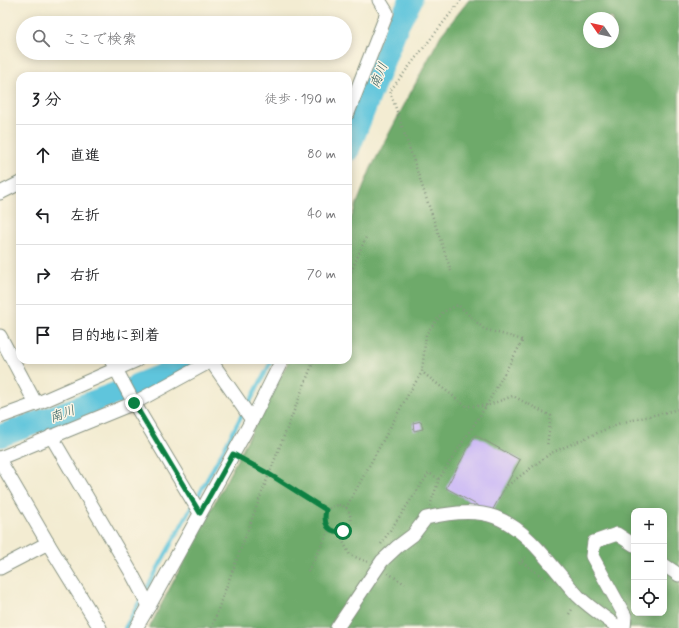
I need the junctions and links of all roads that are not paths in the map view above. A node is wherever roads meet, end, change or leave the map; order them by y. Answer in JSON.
{"nodes":[{"id":1,"x":379,"y":0,"type":"edge"},
{"id":2,"x":352,"y":103,"type":"edge"},
{"id":3,"x":16,"y":184,"type":"edge"},
{"id":4,"x":0,"y":193,"type":"edge"},
{"id":5,"x":0,"y":336,"type":"edge"},
{"id":6,"x":204,"y":364,"type":"edge"},
{"id":7,"x":214,"y":364,"type":"edge"},
{"id":8,"x":280,"y":364,"type":"edge"},
{"id":9,"x":114,"y":365,"type":"edge"},
{"id":10,"x":134,"y":403,"type":"junction"},
{"id":11,"x":36,"y":404,"type":"junction"},
{"id":12,"x":0,"y":417,"type":"edge"},
{"id":13,"x":252,"y":420,"type":"junction"},
{"id":14,"x":51,"y":436,"type":"junction"},
{"id":15,"x":0,"y":459,"type":"edge"},
{"id":16,"x":200,"y":513,"type":"junction"},
{"id":17,"x":48,"y":543,"type":"junction"},
{"id":18,"x":632,"y":544,"type":"edge"},
{"id":19,"x":667,"y":567,"type":"edge"},
{"id":20,"x":0,"y":568,"type":"edge"},
{"id":21,"x":679,"y":575,"type":"edge"},
{"id":22,"x":149,"y":606,"type":"junction"},
{"id":23,"x":100,"y":628,"type":"edge"},
{"id":24,"x":136,"y":628,"type":"edge"},
{"id":25,"x":337,"y":628,"type":"edge"},
{"id":26,"x":619,"y":628,"type":"edge"},
{"id":27,"x":624,"y":628,"type":"edge"}],
"edges":[{"from":1,"to":2,"type":"street"},
{"from":3,"to":4,"type":"street"},
{"from":5,"to":11,"type":"street"},
{"from":6,"to":10,"type":"street"},
{"from":7,"to":13,"type":"street"},
{"from":8,"to":13,"type":"street"},
{"from":9,"to":10,"type":"street"},
{"from":9,"to":11,"type":"street"},
{"from":10,"to":14,"type":"street"},
{"from":10,"to":16,"type":"street"},
{"from":11,"to":12,"type":"street"},
{"from":13,"to":16,"type":"street"},
{"from":14,"to":15,"type":"street"},
{"from":14,"to":22,"type":"street"},
{"from":15,"to":17,"type":"street"},
{"from":16,"to":22,"type":"street"},
{"from":17,"to":20,"type":"street"},
{"from":17,"to":23,"type":"street"},
{"from":18,"to":27,"type":"street"},
{"from":19,"to":21,"type":"street"},
{"from":22,"to":24,"type":"street"},
{"from":25,"to":26,"type":"street"}]}
